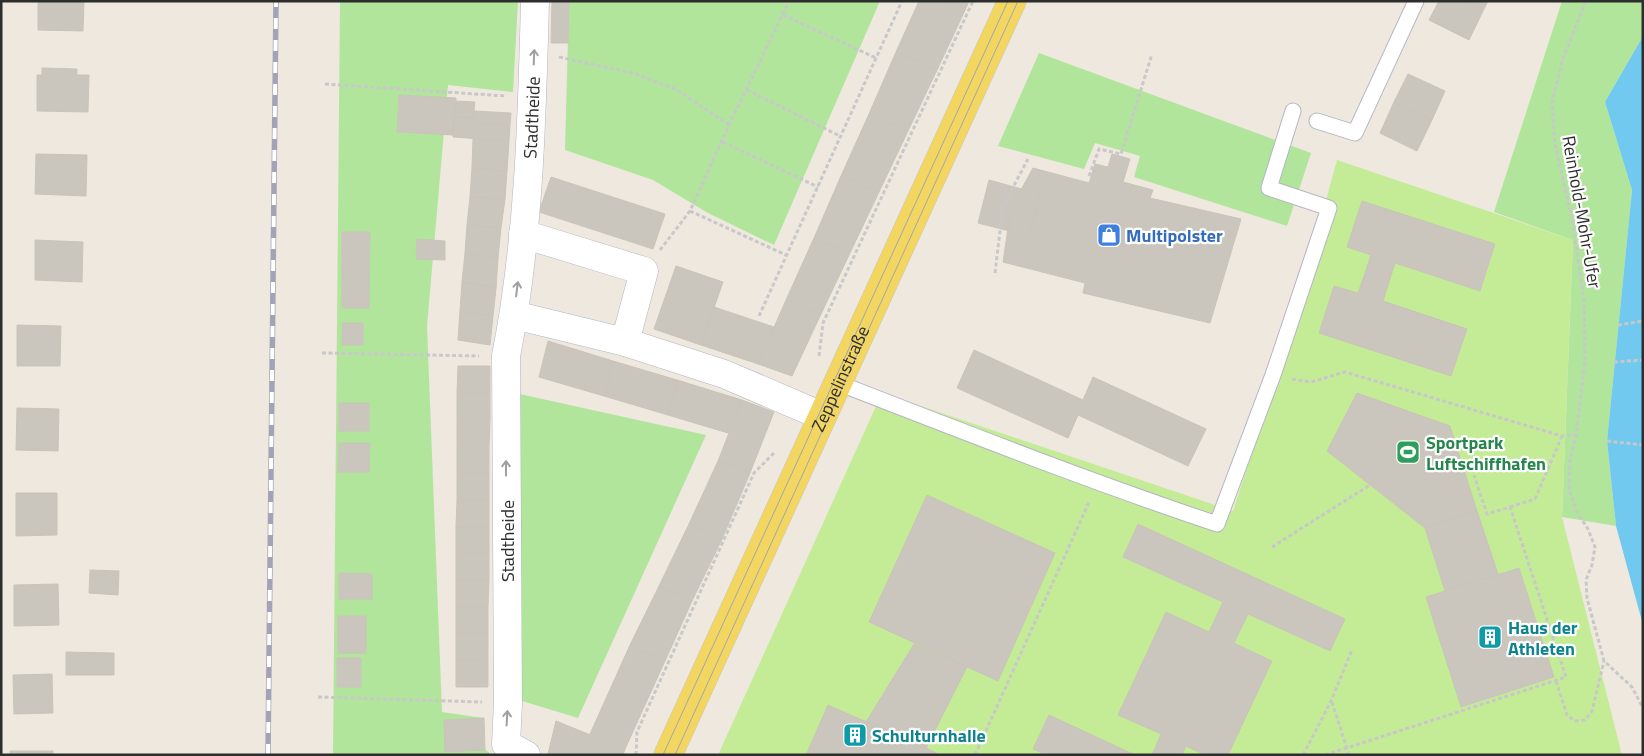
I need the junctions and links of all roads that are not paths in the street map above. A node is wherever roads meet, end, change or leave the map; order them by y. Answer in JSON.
{"nodes":[{"id":1,"x":535,"y":1,"type":"edge"},
{"id":2,"x":1012,"y":1,"type":"edge"},
{"id":3,"x":1416,"y":1,"type":"edge"},
{"id":4,"x":1293,"y":111,"type":"dead end"},
{"id":5,"x":1317,"y":121,"type":"dead end"},
{"id":6,"x":523,"y":234,"type":"junction"},
{"id":7,"x":514,"y":316,"type":"junction"},
{"id":8,"x":625,"y":342,"type":"junction"},
{"id":9,"x":838,"y":383,"type":"junction"},
{"id":10,"x":822,"y":416,"type":"junction"},
{"id":11,"x":526,"y":755,"type":"edge"},
{"id":12,"x":668,"y":755,"type":"edge"}],
"edges":[{"from":6,"to":1,"type":"street","name":"Stadtheide","one_way":true},
{"from":2,"to":9,"type":"main road","name":"Zeppelinstraße"},
{"from":3,"to":5,"type":"lane"},
{"from":4,"to":9,"type":"lane"},
{"from":7,"to":6,"type":"street","name":"Stadtheide","one_way":true},
{"from":6,"to":8,"type":"street"},
{"from":7,"to":8,"type":"street"},
{"from":11,"to":7,"type":"street","name":"Stadtheide","one_way":true},
{"from":8,"to":10,"type":"street"},
{"from":9,"to":10,"type":"main road","name":"Zeppelinstraße"},
{"from":10,"to":12,"type":"main road","name":"Zeppelinstraße"}]}
